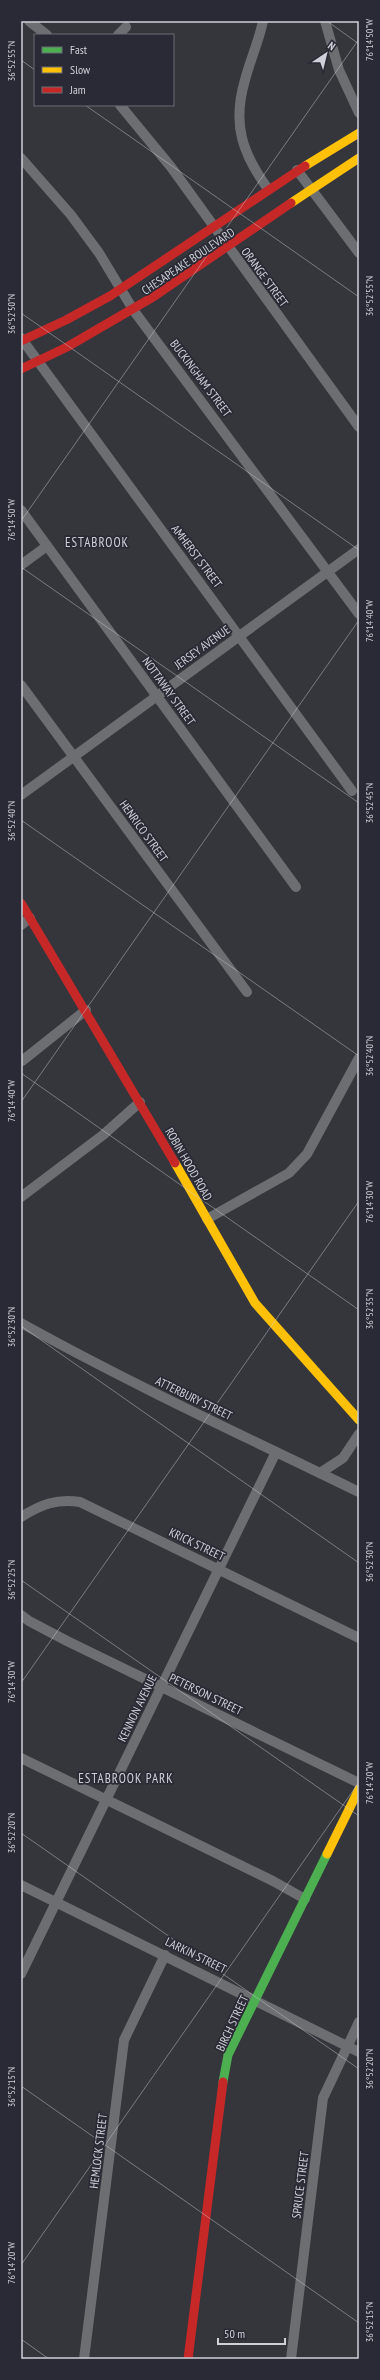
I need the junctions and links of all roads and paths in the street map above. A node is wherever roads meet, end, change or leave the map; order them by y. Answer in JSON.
{"nodes":[{"id":1,"x":29,"y":21,"type":"edge"},
{"id":2,"x":263,"y":21,"type":"edge"},
{"id":3,"x":325,"y":21,"type":"edge"},
{"id":4,"x":126,"y":27,"type":"dead end"},
{"id":5,"x":46,"y":34,"type":"edge"},
{"id":6,"x":119,"y":34,"type":"edge"},
{"id":7,"x":121,"y":106,"type":"edge"},
{"id":8,"x":359,"y":113,"type":"edge"},
{"id":9,"x":359,"y":133,"type":"edge"},
{"id":10,"x":21,"y":158,"type":"edge"},
{"id":11,"x":359,"y":158,"type":"edge"},
{"id":12,"x":297,"y":170,"type":"junction"},
{"id":13,"x":268,"y":189,"type":"junction"},
{"id":14,"x":312,"y":190,"type":"junction"},
{"id":15,"x":213,"y":227,"type":"junction"},
{"id":16,"x":228,"y":248,"type":"junction"},
{"id":17,"x":359,"y":253,"type":"edge"},
{"id":18,"x":121,"y":289,"type":"junction"},
{"id":19,"x":134,"y":311,"type":"junction"},
{"id":20,"x":22,"y":340,"type":"edge"},
{"id":21,"x":39,"y":361,"type":"junction"},
{"id":22,"x":21,"y":369,"type":"edge"},
{"id":23,"x":359,"y":427,"type":"edge"},
{"id":24,"x":21,"y":510,"type":"edge"},
{"id":25,"x":47,"y":546,"type":"junction"},
{"id":26,"x":359,"y":549,"type":"edge"},
{"id":27,"x":21,"y":565,"type":"edge"},
{"id":28,"x":328,"y":572,"type":"junction"},
{"id":29,"x":359,"y":614,"type":"edge"},
{"id":30,"x":240,"y":636,"type":"junction"},
{"id":31,"x":21,"y":685,"type":"edge"},
{"id":32,"x":157,"y":696,"type":"junction"},
{"id":33,"x":74,"y":757,"type":"junction"},
{"id":34,"x":352,"y":791,"type":"dead end"},
{"id":35,"x":21,"y":795,"type":"edge"},
{"id":36,"x":296,"y":887,"type":"dead end"},
{"id":37,"x":21,"y":903,"type":"edge"},
{"id":38,"x":30,"y":918,"type":"junction"},
{"id":39,"x":21,"y":926,"type":"edge"},
{"id":40,"x":247,"y":992,"type":"dead end"},
{"id":41,"x":86,"y":1010,"type":"junction"},
{"id":42,"x":359,"y":1058,"type":"edge"},
{"id":43,"x":22,"y":1061,"type":"edge"},
{"id":44,"x":140,"y":1102,"type":"junction"},
{"id":45,"x":21,"y":1197,"type":"edge"},
{"id":46,"x":207,"y":1219,"type":"junction"},
{"id":47,"x":21,"y":1323,"type":"edge"},
{"id":48,"x":359,"y":1420,"type":"edge"},
{"id":49,"x":359,"y":1434,"type":"edge"},
{"id":50,"x":276,"y":1452,"type":"junction"},
{"id":51,"x":320,"y":1473,"type":"junction"},
{"id":52,"x":359,"y":1492,"type":"edge"},
{"id":53,"x":21,"y":1516,"type":"edge"},
{"id":54,"x":220,"y":1569,"type":"junction"},
{"id":55,"x":21,"y":1615,"type":"edge"},
{"id":56,"x":359,"y":1638,"type":"edge"},
{"id":57,"x":161,"y":1687,"type":"junction"},
{"id":58,"x":21,"y":1758,"type":"edge"},
{"id":59,"x":359,"y":1782,"type":"edge"},
{"id":60,"x":359,"y":1789,"type":"edge"},
{"id":61,"x":106,"y":1800,"type":"junction"},
{"id":62,"x":21,"y":1885,"type":"edge"},
{"id":63,"x":305,"y":1899,"type":"junction"},
{"id":64,"x":56,"y":1903,"type":"junction"},
{"id":65,"x":165,"y":1954,"type":"junction"},
{"id":66,"x":21,"y":1974,"type":"edge"},
{"id":67,"x":256,"y":1999,"type":"junction"},
{"id":68,"x":359,"y":2022,"type":"edge"},
{"id":69,"x":347,"y":2045,"type":"junction"},
{"id":70,"x":359,"y":2052,"type":"edge"},
{"id":71,"x":84,"y":2359,"type":"edge"},
{"id":72,"x":188,"y":2359,"type":"edge"},
{"id":73,"x":291,"y":2359,"type":"edge"}],
"edges":[{"from":1,"to":5,"type":"street"},
{"from":2,"to":13,"type":"street"},
{"from":3,"to":8,"type":"street"},
{"from":4,"to":6,"type":"street"},
{"from":7,"to":15,"type":"street","name":"ORANGE STREET"},
{"from":9,"to":12,"type":"street","name":"CHESAPEAKE BOULEVARD"},
{"from":10,"to":18,"type":"street","name":"BUCKINGHAM STREET"},
{"from":11,"to":14,"type":"street","name":"CHESAPEAKE BOULEVARD"},
{"from":12,"to":13,"type":"street","name":"CHESAPEAKE BOULEVARD"},
{"from":12,"to":14,"type":"street"},
{"from":13,"to":15,"type":"street","name":"CHESAPEAKE BOULEVARD"},
{"from":14,"to":16,"type":"street","name":"CHESAPEAKE BOULEVARD"},
{"from":14,"to":17,"type":"street"},
{"from":15,"to":16,"type":"street","name":"ORANGE STREET"},
{"from":15,"to":18,"type":"street","name":"CHESAPEAKE BOULEVARD"},
{"from":16,"to":19,"type":"street","name":"CHESAPEAKE BOULEVARD"},
{"from":16,"to":23,"type":"street","name":"ORANGE STREET"},
{"from":18,"to":19,"type":"street","name":"BUCKINGHAM STREET"},
{"from":18,"to":20,"type":"street","name":"CHESAPEAKE BOULEVARD"},
{"from":19,"to":21,"type":"street","name":"CHESAPEAKE BOULEVARD"},
{"from":19,"to":28,"type":"street","name":"BUCKINGHAM STREET"},
{"from":20,"to":21,"type":"street","name":"AMHERST STREET"},
{"from":21,"to":22,"type":"street","name":"CHESAPEAKE BOULEVARD"},
{"from":21,"to":30,"type":"street","name":"AMHERST STREET"},
{"from":24,"to":25,"type":"street","name":"NOTTAWAY STREET"},
{"from":25,"to":27,"type":"street"},
{"from":25,"to":32,"type":"street","name":"NOTTAWAY STREET"},
{"from":26,"to":28,"type":"street","name":"JERSEY AVENUE"},
{"from":28,"to":29,"type":"street","name":"BUCKINGHAM STREET"},
{"from":28,"to":30,"type":"street","name":"JERSEY AVENUE"},
{"from":30,"to":32,"type":"street","name":"JERSEY AVENUE"},
{"from":30,"to":34,"type":"street","name":"AMHERST STREET"},
{"from":31,"to":33,"type":"street","name":"HENRICO STREET"},
{"from":32,"to":33,"type":"street","name":"JERSEY AVENUE"},
{"from":32,"to":36,"type":"street","name":"NOTTAWAY STREET"},
{"from":33,"to":35,"type":"street","name":"JERSEY AVENUE"},
{"from":33,"to":40,"type":"street","name":"HENRICO STREET"},
{"from":37,"to":38,"type":"street","name":"ROBIN HOOD ROAD"},
{"from":38,"to":39,"type":"street"},
{"from":38,"to":41,"type":"street","name":"ROBIN HOOD ROAD"},
{"from":41,"to":43,"type":"street"},
{"from":41,"to":44,"type":"street","name":"ROBIN HOOD ROAD"},
{"from":42,"to":46,"type":"street"},
{"from":44,"to":45,"type":"street"},
{"from":44,"to":46,"type":"street","name":"ROBIN HOOD ROAD"},
{"from":46,"to":48,"type":"street","name":"ROBIN HOOD ROAD"},
{"from":47,"to":50,"type":"street","name":"ATTERBURY STREET"},
{"from":49,"to":51,"type":"street"},
{"from":50,"to":51,"type":"street","name":"ATTERBURY STREET"},
{"from":50,"to":54,"type":"street","name":"KENNON AVENUE"},
{"from":51,"to":52,"type":"street","name":"ATTERBURY STREET"},
{"from":53,"to":54,"type":"street","name":"KRICK STREET"},
{"from":54,"to":56,"type":"street","name":"KRICK STREET"},
{"from":54,"to":57,"type":"street","name":"KENNON AVENUE"},
{"from":55,"to":57,"type":"street","name":"PETERSON STREET"},
{"from":57,"to":59,"type":"street","name":"PETERSON STREET"},
{"from":57,"to":61,"type":"street","name":"KENNON AVENUE"},
{"from":58,"to":61,"type":"street"},
{"from":60,"to":63,"type":"street","name":"BIRCH STREET"},
{"from":61,"to":63,"type":"street"},
{"from":61,"to":64,"type":"street","name":"KENNON AVENUE"},
{"from":62,"to":64,"type":"street","name":"LARKIN STREET"},
{"from":63,"to":67,"type":"street","name":"BIRCH STREET"},
{"from":64,"to":65,"type":"street","name":"LARKIN STREET"},
{"from":64,"to":66,"type":"street","name":"KENNON AVENUE"},
{"from":65,"to":67,"type":"street","name":"LARKIN STREET"},
{"from":65,"to":71,"type":"street","name":"HEMLOCK STREET"},
{"from":67,"to":69,"type":"street","name":"LARKIN STREET"},
{"from":67,"to":72,"type":"street","name":"BIRCH STREET"},
{"from":68,"to":69,"type":"street","name":"SPRUCE STREET"},
{"from":69,"to":70,"type":"street","name":"LARKIN STREET"},
{"from":69,"to":73,"type":"street","name":"SPRUCE STREET"}]}
